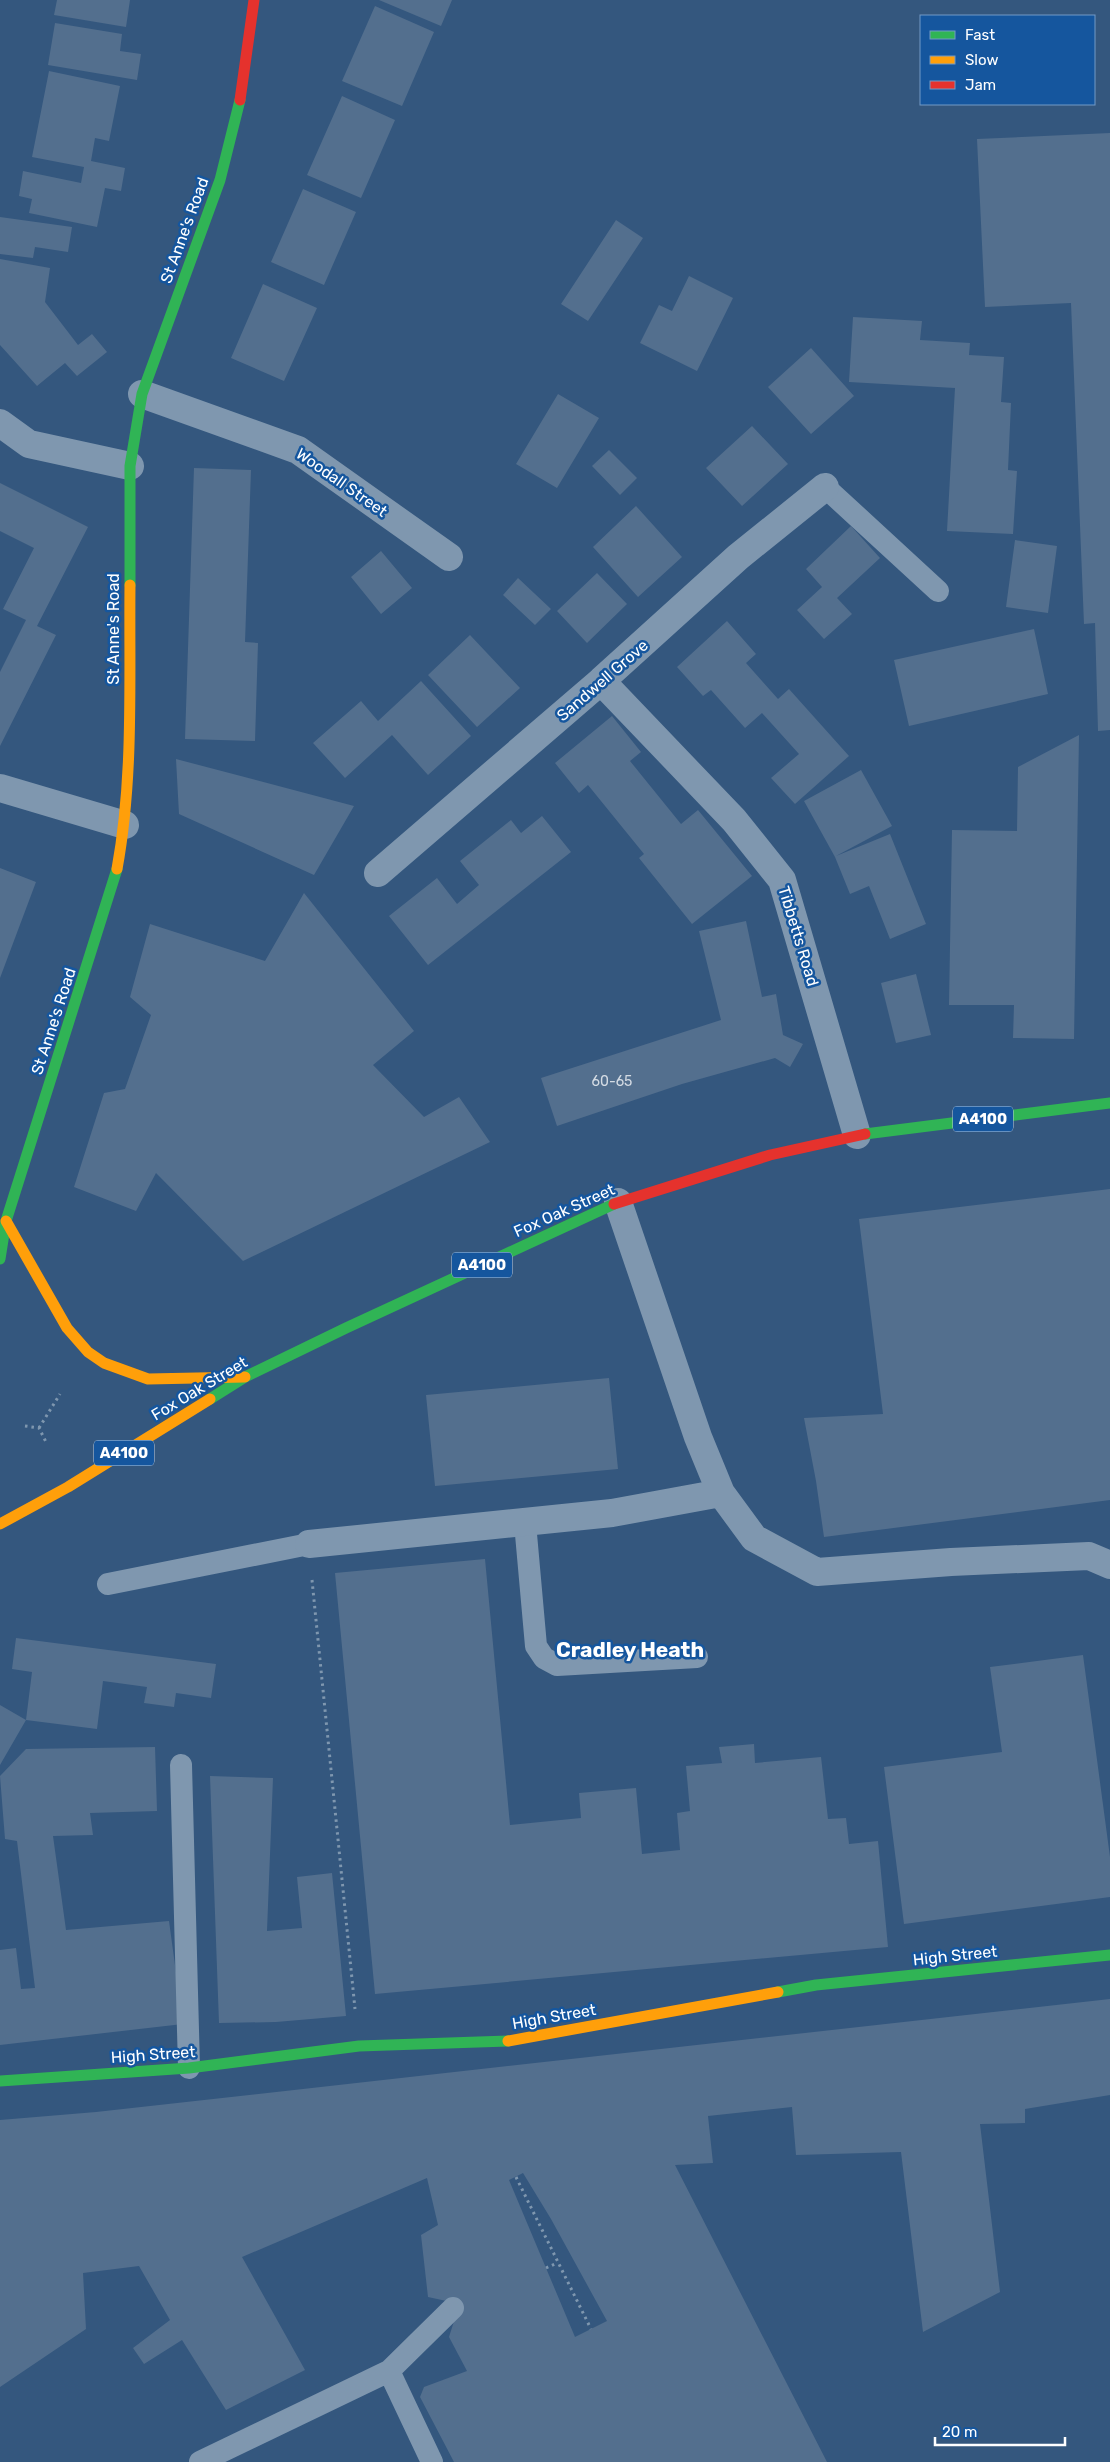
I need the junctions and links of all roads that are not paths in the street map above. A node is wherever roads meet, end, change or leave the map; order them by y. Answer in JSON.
{"nodes":[{"id":1,"x":254,"y":0,"type":"edge"},
{"id":2,"x":142,"y":394,"type":"junction"},
{"id":3,"x":0,"y":423,"type":"edge"},
{"id":4,"x":130,"y":466,"type":"junction"},
{"id":5,"x":825,"y":487,"type":"joint"},
{"id":6,"x":449,"y":557,"type":"dead end"},
{"id":7,"x":938,"y":591,"type":"dead end"},
{"id":8,"x":601,"y":682,"type":"junction"},
{"id":9,"x":0,"y":788,"type":"edge"},
{"id":10,"x":125,"y":825,"type":"junction"},
{"id":11,"x":378,"y":873,"type":"dead end"},
{"id":12,"x":1110,"y":1103,"type":"edge"},
{"id":13,"x":857,"y":1135,"type":"junction"},
{"id":14,"x":618,"y":1202,"type":"junction"},
{"id":15,"x":6,"y":1208,"type":"edge"},
{"id":16,"x":0,"y":1259,"type":"edge"},
{"id":17,"x":245,"y":1377,"type":"junction"},
{"id":18,"x":721,"y":1493,"type":"junction"},
{"id":19,"x":525,"y":1523,"type":"junction"},
{"id":20,"x":0,"y":1524,"type":"edge"},
{"id":21,"x":309,"y":1544,"type":"joint"},
{"id":22,"x":1110,"y":1565,"type":"edge"},
{"id":23,"x":108,"y":1584,"type":"dead end"},
{"id":24,"x":697,"y":1657,"type":"dead end"},
{"id":25,"x":181,"y":1765,"type":"dead end"},
{"id":26,"x":1110,"y":1955,"type":"edge"},
{"id":27,"x":189,"y":2068,"type":"junction"},
{"id":28,"x":0,"y":2081,"type":"edge"},
{"id":29,"x":453,"y":2308,"type":"dead end"},
{"id":30,"x":389,"y":2370,"type":"junction"},
{"id":31,"x":200,"y":2462,"type":"edge"},
{"id":32,"x":432,"y":2462,"type":"edge"}],
"edges":[{"from":1,"to":2,"type":"street","name":"St Anne's Road"},
{"from":2,"to":4,"type":"street","name":"St Anne's Road"},
{"from":2,"to":6,"type":"street","name":"Woodall Street"},
{"from":3,"to":4,"type":"street"},
{"from":4,"to":10,"type":"street","name":"St Anne's Road"},
{"from":5,"to":7,"type":"lane"},
{"from":5,"to":8,"type":"street","name":"Sandwell Grove"},
{"from":8,"to":11,"type":"street","name":"Sandwell Grove"},
{"from":8,"to":13,"type":"street","name":"Tibbetts Road"},
{"from":9,"to":10,"type":"street"},
{"from":10,"to":15,"type":"street","name":"St Anne's Road"},
{"from":12,"to":13,"type":"street","name":"Fox Oak Street","number":"A4100"},
{"from":13,"to":14,"type":"street","name":"Fox Oak Street","number":"A4100"},
{"from":14,"to":17,"type":"street","name":"Fox Oak Street","number":"A4100"},
{"from":14,"to":18,"type":"street"},
{"from":15,"to":16,"type":"street","name":"St Anne's Road"},
{"from":15,"to":17,"type":"street"},
{"from":17,"to":20,"type":"street","name":"Fox Oak Street","number":"A4100"},
{"from":18,"to":19,"type":"street"},
{"from":18,"to":22,"type":"street"},
{"from":19,"to":21,"type":"street"},
{"from":19,"to":24,"type":"lane"},
{"from":21,"to":23,"type":"lane"},
{"from":25,"to":27,"type":"lane"},
{"from":26,"to":27,"type":"street","name":"High Street"},
{"from":27,"to":28,"type":"street","name":"High Street"},
{"from":29,"to":30,"type":"lane"},
{"from":30,"to":31,"type":"lane"},
{"from":30,"to":32,"type":"lane"}]}
